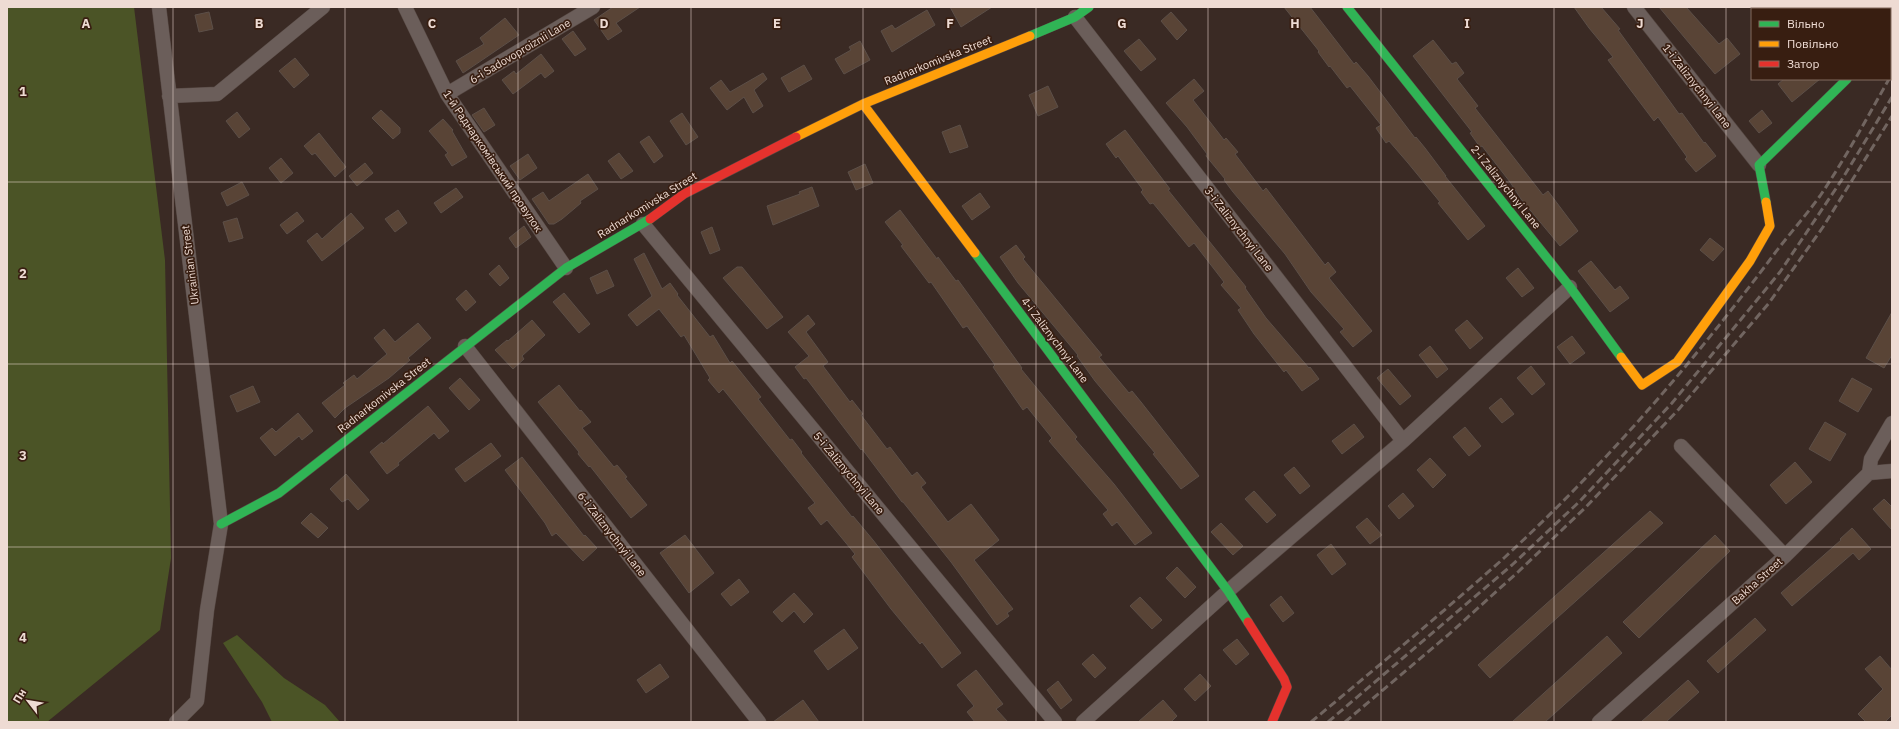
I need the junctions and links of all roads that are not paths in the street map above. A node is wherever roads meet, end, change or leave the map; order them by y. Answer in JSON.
{"nodes":[{"id":1,"x":159,"y":7,"type":"edge"},
{"id":2,"x":323,"y":7,"type":"edge"},
{"id":3,"x":405,"y":7,"type":"edge"},
{"id":4,"x":593,"y":7,"type":"edge"},
{"id":5,"x":1089,"y":7,"type":"edge"},
{"id":6,"x":1347,"y":7,"type":"edge"},
{"id":7,"x":1634,"y":7,"type":"edge"},
{"id":8,"x":1075,"y":17,"type":"junction"},
{"id":9,"x":1846,"y":80,"type":"edge"},
{"id":10,"x":447,"y":94,"type":"junction"},
{"id":11,"x":169,"y":96,"type":"junction"},
{"id":12,"x":863,"y":104,"type":"junction"},
{"id":13,"x":1760,"y":165,"type":"junction"},
{"id":14,"x":643,"y":224,"type":"junction"},
{"id":15,"x":566,"y":268,"type":"junction"},
{"id":16,"x":1570,"y":286,"type":"junction"},
{"id":17,"x":465,"y":346,"type":"junction"},
{"id":18,"x":1892,"y":423,"type":"edge"},
{"id":19,"x":1403,"y":441,"type":"junction"},
{"id":20,"x":1681,"y":446,"type":"dead end"},
{"id":21,"x":1892,"y":471,"type":"edge"},
{"id":22,"x":1869,"y":473,"type":"junction"},
{"id":23,"x":221,"y":524,"type":"junction"},
{"id":24,"x":1785,"y":556,"type":"junction"},
{"id":25,"x":1228,"y":591,"type":"junction"},
{"id":26,"x":176,"y":722,"type":"edge"},
{"id":27,"x":760,"y":722,"type":"edge"},
{"id":28,"x":1055,"y":722,"type":"edge"},
{"id":29,"x":1083,"y":722,"type":"edge"},
{"id":30,"x":1272,"y":722,"type":"edge"},
{"id":31,"x":1599,"y":722,"type":"edge"}],
"edges":[{"from":1,"to":11,"type":"street","name":"Ukrainian Street"},
{"from":2,"to":11,"type":"street"},
{"from":3,"to":10,"type":"street","name":"1-й Раднаркомівський провулок"},
{"from":4,"to":10,"type":"street","name":"6-i Sadovoproiznii Lane"},
{"from":5,"to":8,"type":"street","name":"Radnarkomivska Street"},
{"from":6,"to":16,"type":"street","name":"2-i Zaliznychnyi Lane"},
{"from":7,"to":13,"type":"street","name":"1-i Zaliznychnyi Lane"},
{"from":8,"to":12,"type":"street","name":"Radnarkomivska Street"},
{"from":8,"to":19,"type":"street","name":"3-i Zaliznychnyi Lane"},
{"from":9,"to":13,"type":"street"},
{"from":10,"to":15,"type":"street","name":"1-й Раднаркомівський провулок"},
{"from":11,"to":23,"type":"street","name":"Ukrainian Street"},
{"from":12,"to":14,"type":"street","name":"Radnarkomivska Street"},
{"from":12,"to":25,"type":"street","name":"4-i Zaliznychnyi Lane"},
{"from":13,"to":16,"type":"street","name":"2-i Zaliznychnyi Lane"},
{"from":14,"to":15,"type":"street","name":"Radnarkomivska Street"},
{"from":14,"to":28,"type":"street","name":"5-i Zaliznychnyi Lane"},
{"from":15,"to":17,"type":"street","name":"Radnarkomivska Street"},
{"from":16,"to":19,"type":"street"},
{"from":17,"to":23,"type":"street","name":"Radnarkomivska Street"},
{"from":17,"to":27,"type":"street","name":"6-i Zaliznychnyi Lane"},
{"from":18,"to":22,"type":"street"},
{"from":19,"to":25,"type":"street"},
{"from":20,"to":24,"type":"street"},
{"from":21,"to":22,"type":"street"},
{"from":22,"to":24,"type":"street","name":"Bakha Street"},
{"from":23,"to":26,"type":"street","name":"Ukrainian Street"},
{"from":24,"to":31,"type":"street","name":"Bakha Street"},
{"from":25,"to":29,"type":"street"},
{"from":25,"to":30,"type":"street","name":"4-i Zaliznychnyi Lane"}]}
